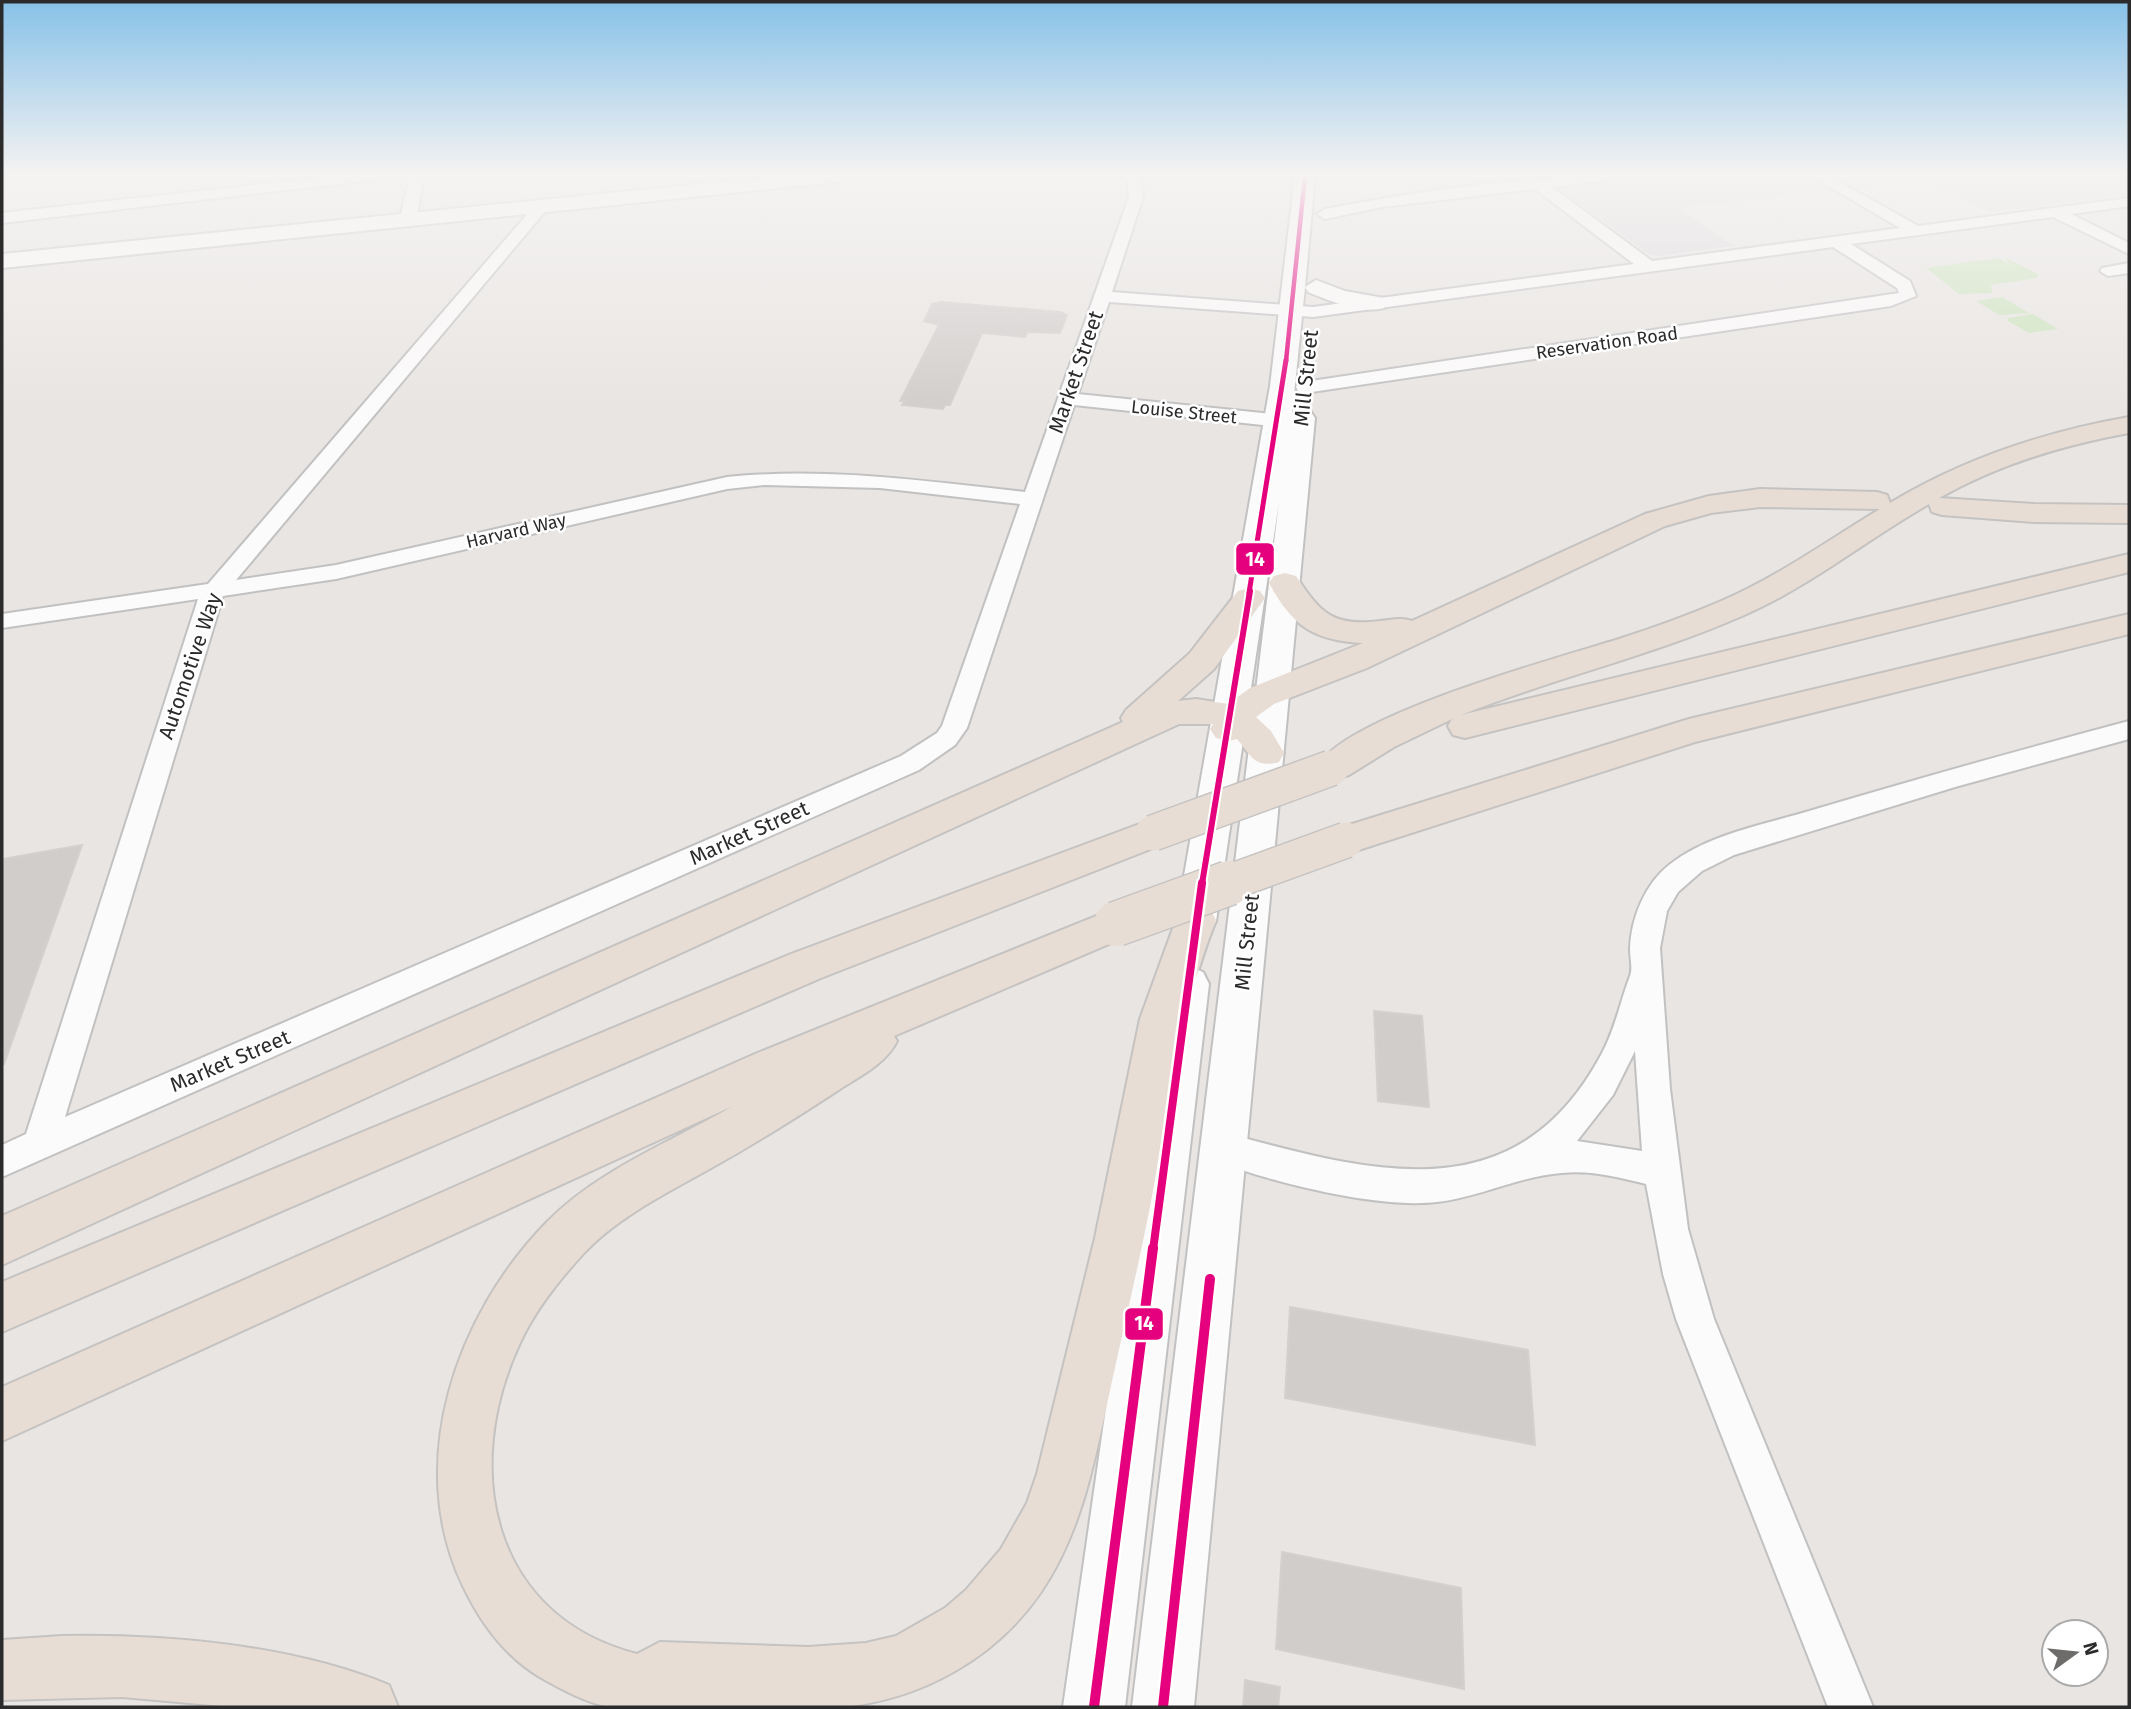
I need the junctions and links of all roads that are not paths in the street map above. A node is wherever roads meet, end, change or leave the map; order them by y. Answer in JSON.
{"nodes":[{"id":1,"x":53,"y":256,"type":"edge"},
{"id":2,"x":500,"y":256,"type":"edge"},
{"id":3,"x":1116,"y":256,"type":"edge"},
{"id":4,"x":1303,"y":256,"type":"edge"},
{"id":5,"x":1634,"y":256,"type":"edge"},
{"id":6,"x":1716,"y":256,"type":"edge"},
{"id":7,"x":1859,"y":256,"type":"edge"},
{"id":8,"x":2,"y":261,"type":"edge"},
{"id":9,"x":1646,"y":265,"type":"junction"},
{"id":10,"x":2129,"y":268,"type":"edge"},
{"id":11,"x":2108,"y":271,"type":"dead end"},
{"id":12,"x":1102,"y":296,"type":"junction"},
{"id":13,"x":1376,"y":303,"type":"junction"},
{"id":14,"x":1302,"y":311,"type":"junction"},
{"id":15,"x":1305,"y":387,"type":"junction"},
{"id":16,"x":1067,"y":399,"type":"junction"},
{"id":17,"x":1289,"y":422,"type":"junction"},
{"id":18,"x":2129,"y":425,"type":"edge"},
{"id":19,"x":1032,"y":499,"type":"junction"},
{"id":20,"x":1877,"y":501,"type":"dead end"},
{"id":21,"x":1942,"y":506,"type":"dead end"},
{"id":22,"x":2129,"y":514,"type":"edge"},
{"id":23,"x":2129,"y":563,"type":"edge"},
{"id":24,"x":1267,"y":590,"type":"junction"},
{"id":25,"x":214,"y":591,"type":"junction"},
{"id":26,"x":2,"y":621,"type":"edge"},
{"id":27,"x":1433,"y":621,"type":"junction"},
{"id":28,"x":2129,"y":624,"type":"edge"},
{"id":29,"x":1273,"y":691,"type":"junction"},
{"id":30,"x":1240,"y":729,"type":"junction"},
{"id":31,"x":2129,"y":730,"type":"edge"},
{"id":32,"x":1072,"y":760,"type":"junction"},
{"id":33,"x":1333,"y":767,"type":"junction"},
{"id":34,"x":1196,"y":920,"type":"junction"},
{"id":35,"x":1645,"y":948,"type":"junction"},
{"id":36,"x":999,"y":972,"type":"junction"},
{"id":37,"x":40,"y":1143,"type":"junction"},
{"id":38,"x":1225,"y":1149,"type":"junction"},
{"id":39,"x":2,"y":1161,"type":"edge"},
{"id":40,"x":1662,"y":1171,"type":"junction"},
{"id":41,"x":1497,"y":1174,"type":"junction"},
{"id":42,"x":2,"y":1241,"type":"edge"},
{"id":43,"x":2,"y":1307,"type":"edge"},
{"id":44,"x":2,"y":1414,"type":"edge"},
{"id":45,"x":2,"y":1670,"type":"edge"},
{"id":46,"x":605,"y":1676,"type":"junction"},
{"id":47,"x":367,"y":1707,"type":"edge"},
{"id":48,"x":734,"y":1707,"type":"edge"},
{"id":49,"x":1094,"y":1707,"type":"edge"},
{"id":50,"x":1163,"y":1707,"type":"edge"},
{"id":51,"x":1850,"y":1707,"type":"edge"}],
"edges":[{"from":1,"to":8,"type":"main road"},
{"from":2,"to":25,"type":"street","name":"Automotive Way"},
{"from":3,"to":12,"type":"street","name":"Market Street"},
{"from":4,"to":14,"type":"main road","name":"Mill Street"},
{"from":5,"to":9,"type":"street"},
{"from":6,"to":9,"type":"street"},
{"from":7,"to":15,"type":"street","name":"Reservation Road"},
{"from":9,"to":13,"type":"street"},
{"from":10,"to":11,"type":"street"},
{"from":12,"to":14,"type":"street"},
{"from":12,"to":16,"type":"street","name":"Market Street"},
{"from":13,"to":14,"type":"street"},
{"from":13,"to":14,"type":"main road","name":"Mill Street"},
{"from":14,"to":15,"type":"main road","name":"Mill Street"},
{"from":14,"to":17,"type":"main road","name":"Mill Street"},
{"from":15,"to":17,"type":"main road","name":"Mill Street"},
{"from":16,"to":17,"type":"street","name":"Louise Street"},
{"from":16,"to":19,"type":"street","name":"Market Street"},
{"from":17,"to":24,"type":"main road","name":"Mill Street"},
{"from":18,"to":33,"type":"highway"},
{"from":19,"to":25,"type":"street","name":"Harvard Way"},
{"from":19,"to":37,"type":"street","name":"Market Street"},
{"from":20,"to":27,"type":"highway"},
{"from":21,"to":22,"type":"highway"},
{"from":23,"to":33,"type":"highway"},
{"from":24,"to":27,"type":"highway"},
{"from":24,"to":29,"type":"main road","name":"Mill Street"},
{"from":24,"to":30,"type":"main road","name":"Mill Street"},
{"from":24,"to":32,"type":"highway"},
{"from":25,"to":26,"type":"street","name":"Harvard Way"},
{"from":25,"to":37,"type":"street","name":"Automotive Way"},
{"from":27,"to":29,"type":"highway"},
{"from":28,"to":36,"type":"highway","bridge":true},
{"from":29,"to":30,"type":"main road","name":"Mill Street"},
{"from":30,"to":32,"type":"highway"},
{"from":30,"to":34,"type":"main road","name":"Mill Street"},
{"from":30,"to":38,"type":"main road","name":"Mill Street"},
{"from":31,"to":35,"type":"street"},
{"from":32,"to":42,"type":"highway"},
{"from":33,"to":43,"type":"highway","bridge":true},
{"from":34,"to":46,"type":"highway"},
{"from":34,"to":49,"type":"main road","name":"Mill Street"},
{"from":35,"to":40,"type":"street"},
{"from":35,"to":41,"type":"street"},
{"from":36,"to":44,"type":"highway"},
{"from":36,"to":46,"type":"highway"},
{"from":37,"to":39,"type":"street","name":"Market Street"},
{"from":38,"to":41,"type":"street"},
{"from":38,"to":50,"type":"main road","name":"Mill Street"},
{"from":40,"to":41,"type":"street"},
{"from":40,"to":51,"type":"street"},
{"from":45,"to":47,"type":"highway"},
{"from":46,"to":48,"type":"highway"}]}
